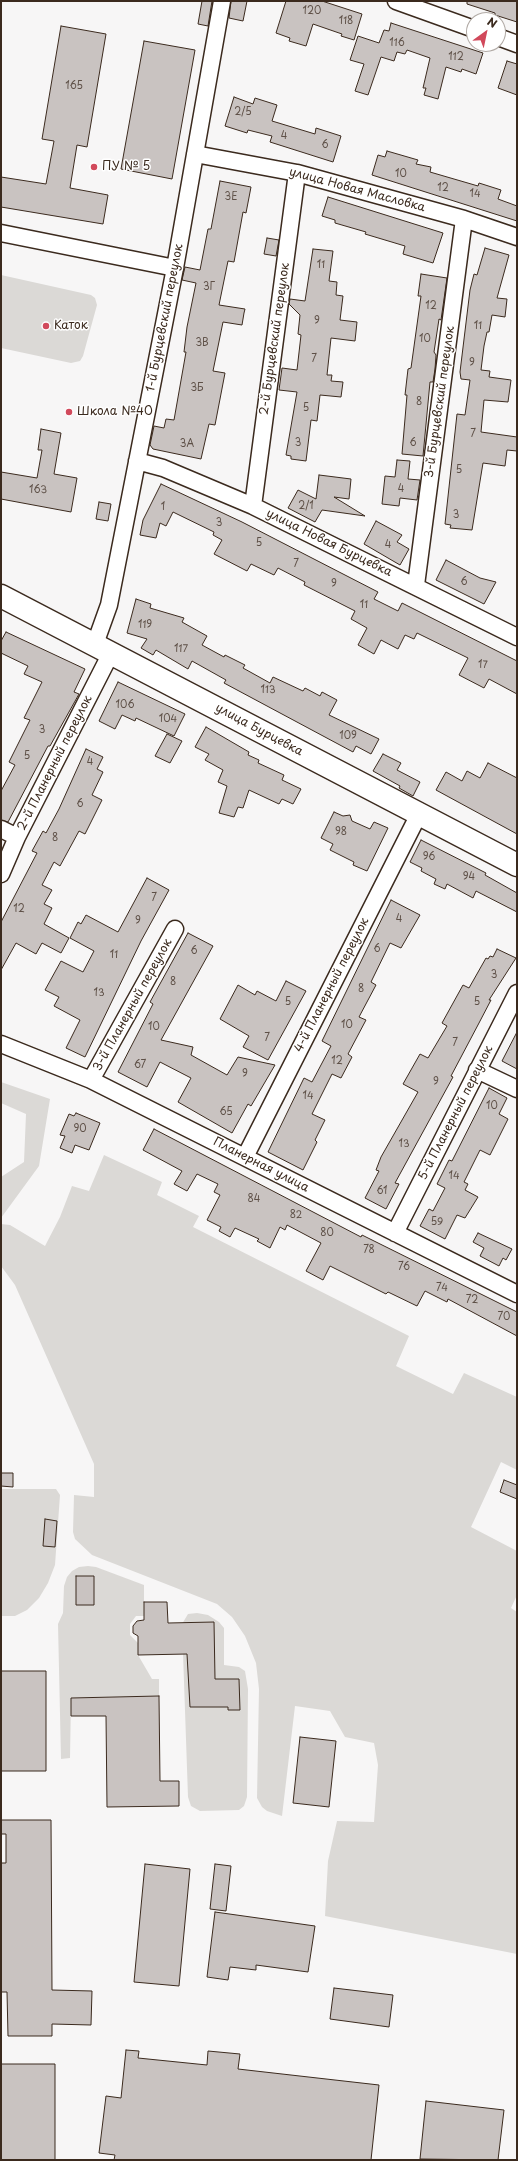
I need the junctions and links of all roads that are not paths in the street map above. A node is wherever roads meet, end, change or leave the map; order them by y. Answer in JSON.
{"nodes":[{"id":1,"x":222,"y":1,"type":"edge"},
{"id":2,"x":396,"y":1,"type":"edge"},
{"id":3,"x":466,"y":25,"type":"edge"},
{"id":4,"x":506,"y":40,"type":"edge"},
{"id":5,"x":517,"y":44,"type":"edge"},
{"id":6,"x":195,"y":154,"type":"junction"},
{"id":7,"x":297,"y":173,"type":"junction"},
{"id":8,"x":464,"y":219,"type":"junction"},
{"id":9,"x":1,"y":233,"type":"edge"},
{"id":10,"x":517,"y":237,"type":"edge"},
{"id":11,"x":176,"y":268,"type":"junction"},
{"id":12,"x":137,"y":461,"type":"junction"},
{"id":13,"x":253,"y":506,"type":"junction"},
{"id":14,"x":416,"y":585,"type":"junction"},
{"id":15,"x":1,"y":596,"type":"edge"},
{"id":16,"x":517,"y":637,"type":"edge"},
{"id":17,"x":103,"y":648,"type":"junction"},
{"id":18,"x":418,"y":814,"type":"junction"},
{"id":19,"x":1,"y":829,"type":"edge"},
{"id":20,"x":17,"y":837,"type":"junction"},
{"id":21,"x":517,"y":865,"type":"edge"},
{"id":22,"x":1,"y":874,"type":"edge"},
{"id":23,"x":175,"y":929,"type":"dead end"},
{"id":24,"x":517,"y":993,"type":"edge"},
{"id":25,"x":1,"y":1044,"type":"edge"},
{"id":26,"x":477,"y":1070,"type":"junction"},
{"id":27,"x":91,"y":1080,"type":"junction"},
{"id":28,"x":517,"y":1089,"type":"edge"},
{"id":29,"x":245,"y":1157,"type":"junction"},
{"id":30,"x":395,"y":1233,"type":"junction"},
{"id":31,"x":517,"y":1294,"type":"edge"}],
"edges":[{"from":1,"to":6,"type":"street","name":"1-й Бурцевский переулок"},
{"from":2,"to":3,"type":"street"},
{"from":4,"to":5,"type":"street"},
{"from":6,"to":7,"type":"street","name":"улица Новая Масловка"},
{"from":6,"to":11,"type":"street","name":"1-й Бурцевский переулок"},
{"from":7,"to":8,"type":"street","name":"улица Новая Масловка"},
{"from":7,"to":13,"type":"street","name":"2-й Бурцевский переулок"},
{"from":8,"to":10,"type":"street","name":"улица Новая Масловка"},
{"from":8,"to":14,"type":"street","name":"3-й Бурцевский переулок"},
{"from":9,"to":11,"type":"street"},
{"from":11,"to":12,"type":"street","name":"1-й Бурцевский переулок"},
{"from":12,"to":13,"type":"street","name":"улица Новая Бурцевка"},
{"from":12,"to":17,"type":"street","name":"1-й Бурцевский переулок"},
{"from":13,"to":14,"type":"street","name":"улица Новая Бурцевка"},
{"from":14,"to":16,"type":"street","name":"улица Новая Бурцевка"},
{"from":15,"to":17,"type":"street","name":"улица Бурцевка"},
{"from":17,"to":18,"type":"street","name":"улица Бурцевка"},
{"from":17,"to":20,"type":"street","name":"2-й Планерный переулок"},
{"from":18,"to":21,"type":"street","name":"улица Бурцевка"},
{"from":18,"to":29,"type":"street","name":"4-й Планерный переулок"},
{"from":19,"to":20,"type":"street"},
{"from":20,"to":22,"type":"street","name":"2-й Планерный переулок"},
{"from":23,"to":27,"type":"street","name":"3-й Планерный переулок"},
{"from":24,"to":26,"type":"street","name":"5-й Планерный переулок"},
{"from":25,"to":27,"type":"street","name":"Планерная улица"},
{"from":26,"to":28,"type":"street"},
{"from":26,"to":30,"type":"street","name":"5-й Планерный переулок"},
{"from":27,"to":29,"type":"street","name":"Планерная улица"},
{"from":29,"to":30,"type":"street","name":"Планерная улица"},
{"from":30,"to":31,"type":"street","name":"Планерная улица"}]}
